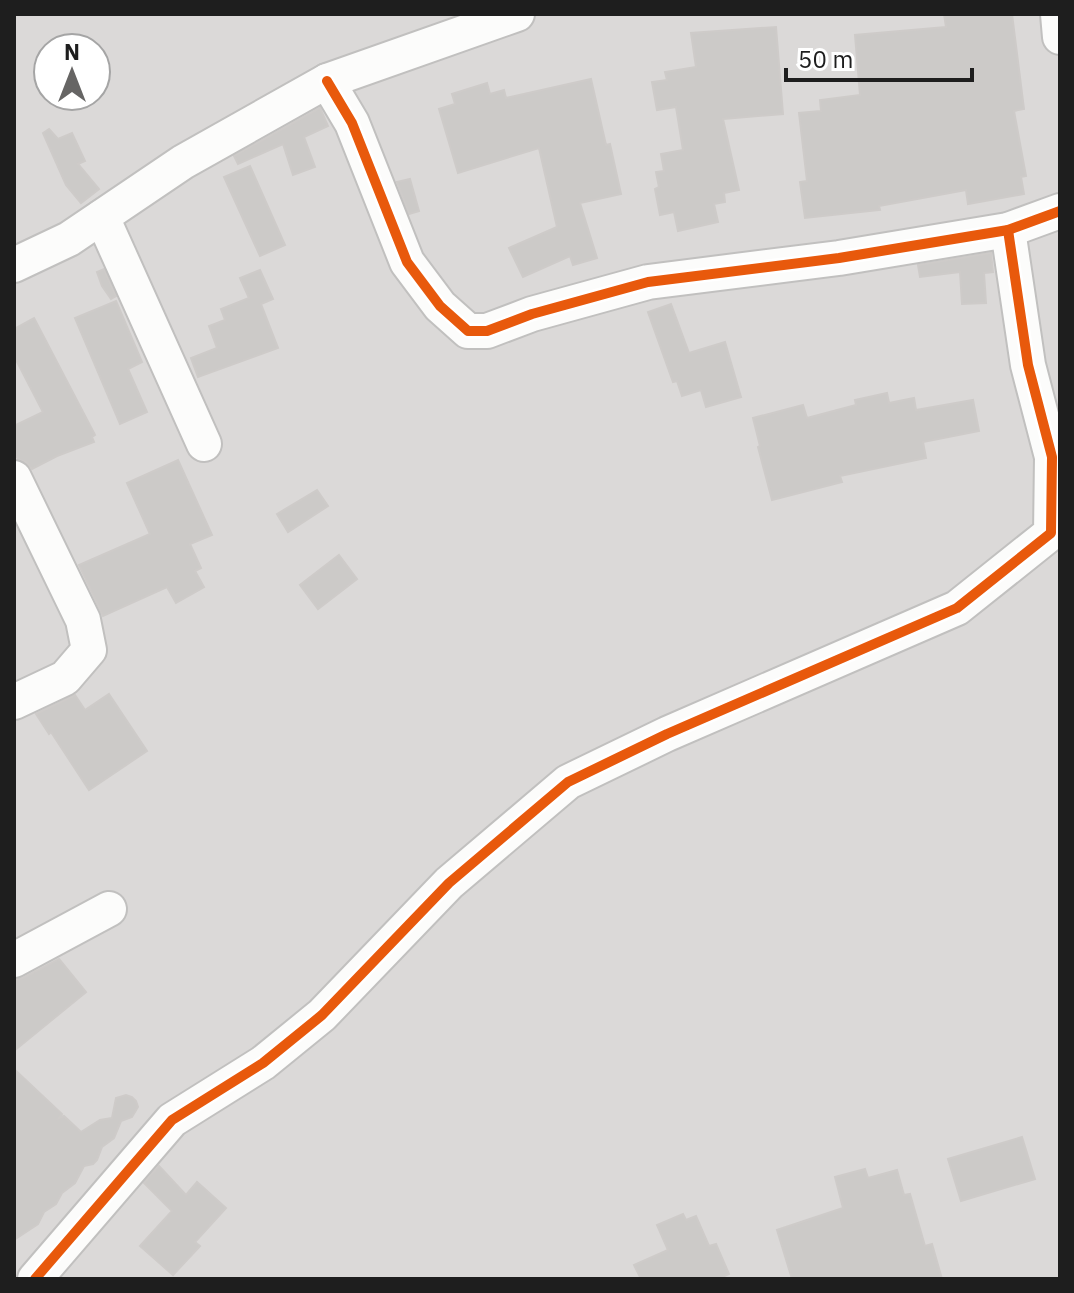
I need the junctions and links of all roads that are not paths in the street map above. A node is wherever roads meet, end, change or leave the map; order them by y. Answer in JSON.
{"nodes":[{"id":1,"x":517,"y":14,"type":"edge"},
{"id":2,"x":1058,"y":14,"type":"edge"},
{"id":3,"x":1060,"y":37,"type":"edge"},
{"id":4,"x":327,"y":81,"type":"junction"},
{"id":5,"x":1060,"y":211,"type":"edge"},
{"id":6,"x":102,"y":217,"type":"junction"},
{"id":7,"x":1008,"y":230,"type":"junction"},
{"id":8,"x":14,"y":265,"type":"edge"},
{"id":9,"x":204,"y":444,"type":"dead end"},
{"id":10,"x":14,"y":478,"type":"edge"},
{"id":11,"x":14,"y":702,"type":"edge"},
{"id":12,"x":109,"y":909,"type":"dead end"},
{"id":13,"x":14,"y":960,"type":"edge"},
{"id":14,"x":35,"y":1279,"type":"edge"}],
"edges":[{"from":1,"to":4,"type":"street"},
{"from":2,"to":3,"type":"street"},
{"from":4,"to":6,"type":"street"},
{"from":4,"to":7,"type":"street"},
{"from":5,"to":7,"type":"street"},
{"from":6,"to":8,"type":"street"},
{"from":6,"to":9,"type":"street"},
{"from":7,"to":14,"type":"street"},
{"from":10,"to":11,"type":"street"},
{"from":12,"to":13,"type":"street"}]}
